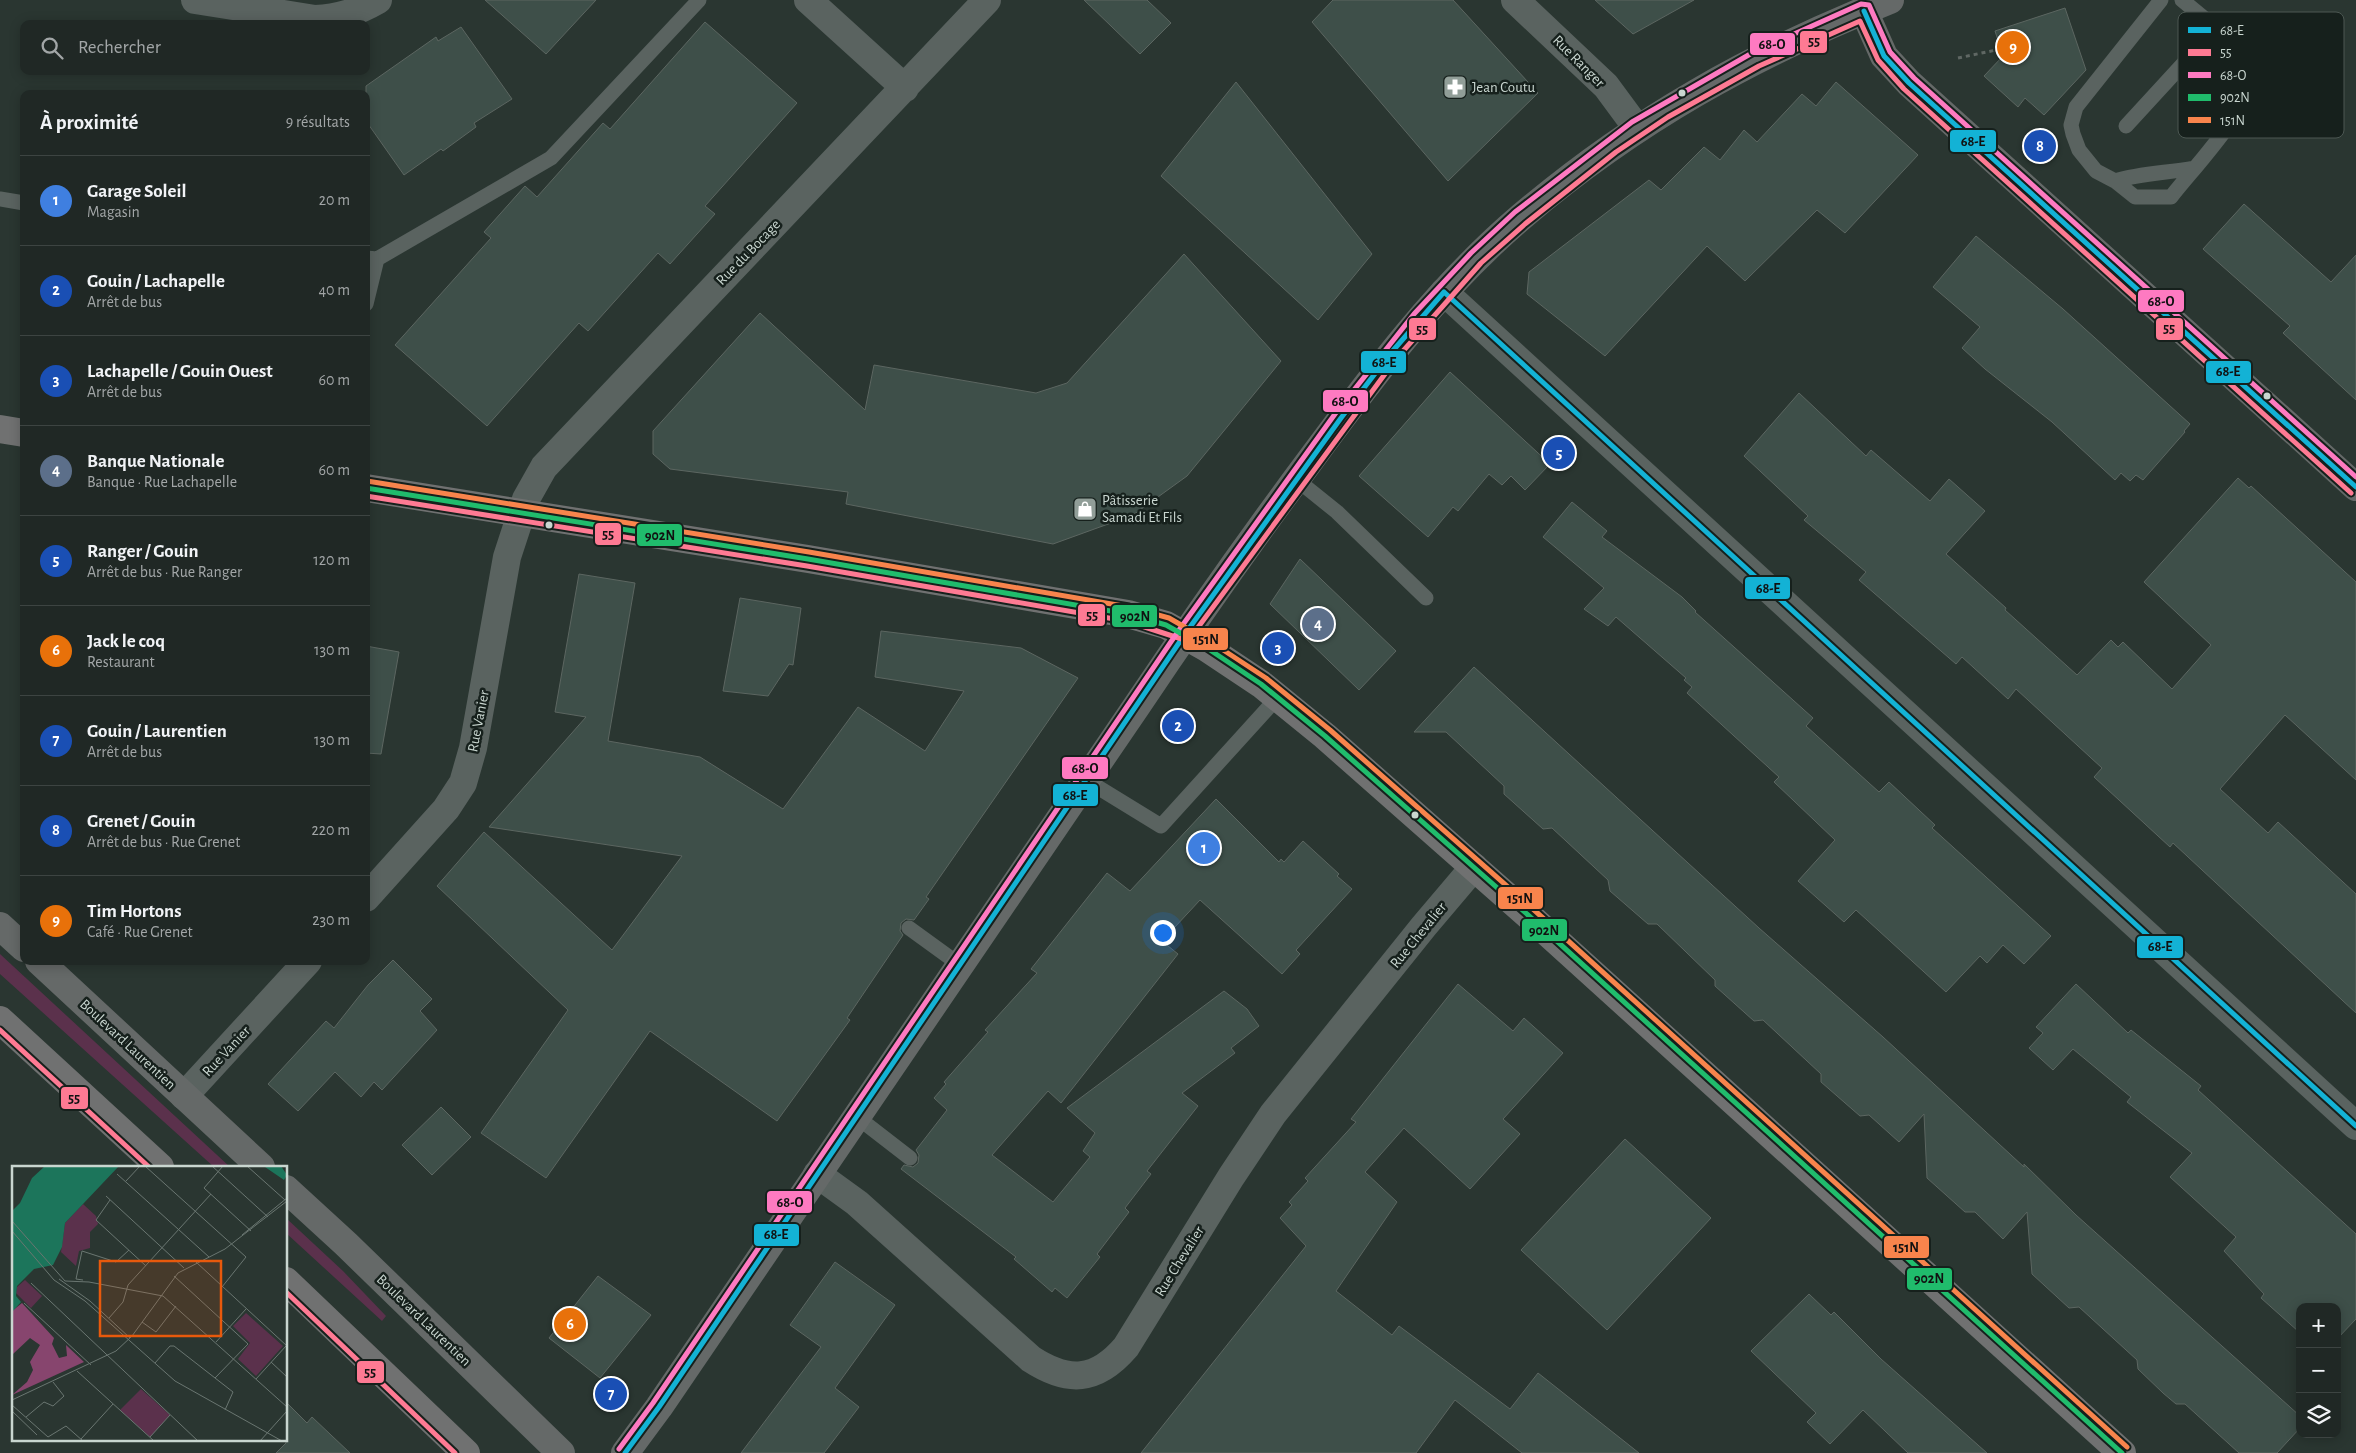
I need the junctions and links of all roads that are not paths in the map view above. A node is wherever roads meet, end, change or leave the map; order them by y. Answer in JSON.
{"nodes":[{"id":1,"x":195,"y":0,"type":"edge"},
{"id":2,"x":378,"y":0,"type":"edge"},
{"id":3,"x":699,"y":0,"type":"edge"},
{"id":4,"x":808,"y":0,"type":"edge"},
{"id":5,"x":987,"y":0,"type":"edge"},
{"id":6,"x":1515,"y":0,"type":"edge"},
{"id":7,"x":1890,"y":0,"type":"edge"},
{"id":8,"x":2161,"y":0,"type":"edge"},
{"id":9,"x":2182,"y":0,"type":"edge"},
{"id":10,"x":1864,"y":11,"type":"junction"},
{"id":11,"x":2197,"y":12,"type":"edge"},
{"id":12,"x":2178,"y":69,"type":"edge"},
{"id":13,"x":905,"y":88,"type":"junction"},
{"id":14,"x":2126,"y":126,"type":"dead end"},
{"id":15,"x":1637,"y":128,"type":"junction"},
{"id":16,"x":2217,"y":138,"type":"edge"},
{"id":17,"x":2194,"y":168,"type":"junction"},
{"id":18,"x":2115,"y":181,"type":"junction"},
{"id":19,"x":0,"y":199,"type":"edge"},
{"id":20,"x":20,"y":202,"type":"edge"},
{"id":21,"x":372,"y":259,"type":"edge"},
{"id":22,"x":370,"y":274,"type":"edge"},
{"id":23,"x":1444,"y":292,"type":"junction"},
{"id":24,"x":0,"y":429,"type":"edge"},
{"id":25,"x":20,"y":432,"type":"edge"},
{"id":26,"x":1296,"y":479,"type":"junction"},
{"id":27,"x":2356,"y":486,"type":"edge"},
{"id":28,"x":370,"y":489,"type":"edge"},
{"id":29,"x":522,"y":512,"type":"junction"},
{"id":30,"x":1426,"y":598,"type":"dead end"},
{"id":31,"x":1185,"y":634,"type":"junction"},
{"id":32,"x":1277,"y":698,"type":"junction"},
{"id":33,"x":1086,"y":780,"type":"junction"},
{"id":34,"x":1474,"y":867,"type":"junction"},
{"id":35,"x":370,"y":894,"type":"edge"},
{"id":36,"x":0,"y":926,"type":"edge"},
{"id":37,"x":909,"y":928,"type":"dead end"},
{"id":38,"x":20,"y":944,"type":"edge"},
{"id":39,"x":960,"y":964,"type":"junction"},
{"id":40,"x":43,"y":965,"type":"edge"},
{"id":41,"x":304,"y":965,"type":"edge"},
{"id":42,"x":0,"y":1020,"type":"edge"},
{"id":43,"x":184,"y":1096,"type":"junction"},
{"id":44,"x":857,"y":1117,"type":"junction"},
{"id":45,"x":2356,"y":1126,"type":"edge"},
{"id":46,"x":910,"y":1158,"type":"dead end"},
{"id":47,"x":159,"y":1166,"type":"edge"},
{"id":48,"x":260,"y":1166,"type":"edge"},
{"id":49,"x":817,"y":1174,"type":"junction"},
{"id":50,"x":288,"y":1192,"type":"edge"},
{"id":51,"x":288,"y":1283,"type":"edge"},
{"id":52,"x":466,"y":1453,"type":"edge"},
{"id":53,"x":560,"y":1453,"type":"edge"},
{"id":54,"x":625,"y":1453,"type":"edge"},
{"id":55,"x":2122,"y":1453,"type":"edge"}],
"edges":[{"from":1,"to":2,"type":"street"},
{"from":3,"to":21,"type":"lane"},
{"from":4,"to":13,"type":"street"},
{"from":5,"to":13,"type":"street","name":"Rue du Bocage"},
{"from":6,"to":15,"type":"street","name":"Rue Ranger"},
{"from":7,"to":10,"type":"street"},
{"from":8,"to":18,"type":"lane"},
{"from":9,"to":11,"type":"lane"},
{"from":10,"to":15,"type":"street"},
{"from":10,"to":27,"type":"street"},
{"from":12,"to":14,"type":"lane"},
{"from":13,"to":29,"type":"street","name":"Rue du Bocage"},
{"from":15,"to":23,"type":"street"},
{"from":16,"to":17,"type":"lane"},
{"from":17,"to":18,"type":"lane"},
{"from":17,"to":18,"type":"lane"},
{"from":19,"to":20,"type":"lane"},
{"from":21,"to":22,"type":"lane"},
{"from":23,"to":26,"type":"street"},
{"from":23,"to":45,"type":"street"},
{"from":24,"to":25,"type":"main road"},
{"from":26,"to":30,"type":"lane"},
{"from":26,"to":31,"type":"street"},
{"from":28,"to":29,"type":"main road"},
{"from":29,"to":31,"type":"main road"},
{"from":29,"to":35,"type":"street","name":"Rue Vanier"},
{"from":31,"to":32,"type":"main road"},
{"from":31,"to":33,"type":"street"},
{"from":32,"to":33,"type":"lane"},
{"from":32,"to":34,"type":"main road"},
{"from":33,"to":39,"type":"street"},
{"from":34,"to":49,"type":"street","name":"Rue Chevalier"},
{"from":34,"to":55,"type":"main road"},
{"from":36,"to":38,"type":"street"},
{"from":37,"to":39,"type":"lane"},
{"from":39,"to":44,"type":"street"},
{"from":40,"to":43,"type":"street","name":"Boulevard Laurentien"},
{"from":41,"to":43,"type":"street","name":"Rue Vanier"},
{"from":42,"to":47,"type":"main road"},
{"from":43,"to":48,"type":"street","name":"Boulevard Laurentien"},
{"from":44,"to":46,"type":"lane"},
{"from":44,"to":49,"type":"street"},
{"from":49,"to":54,"type":"street"},
{"from":50,"to":53,"type":"street","name":"Boulevard Laurentien"},
{"from":51,"to":52,"type":"main road"}]}
